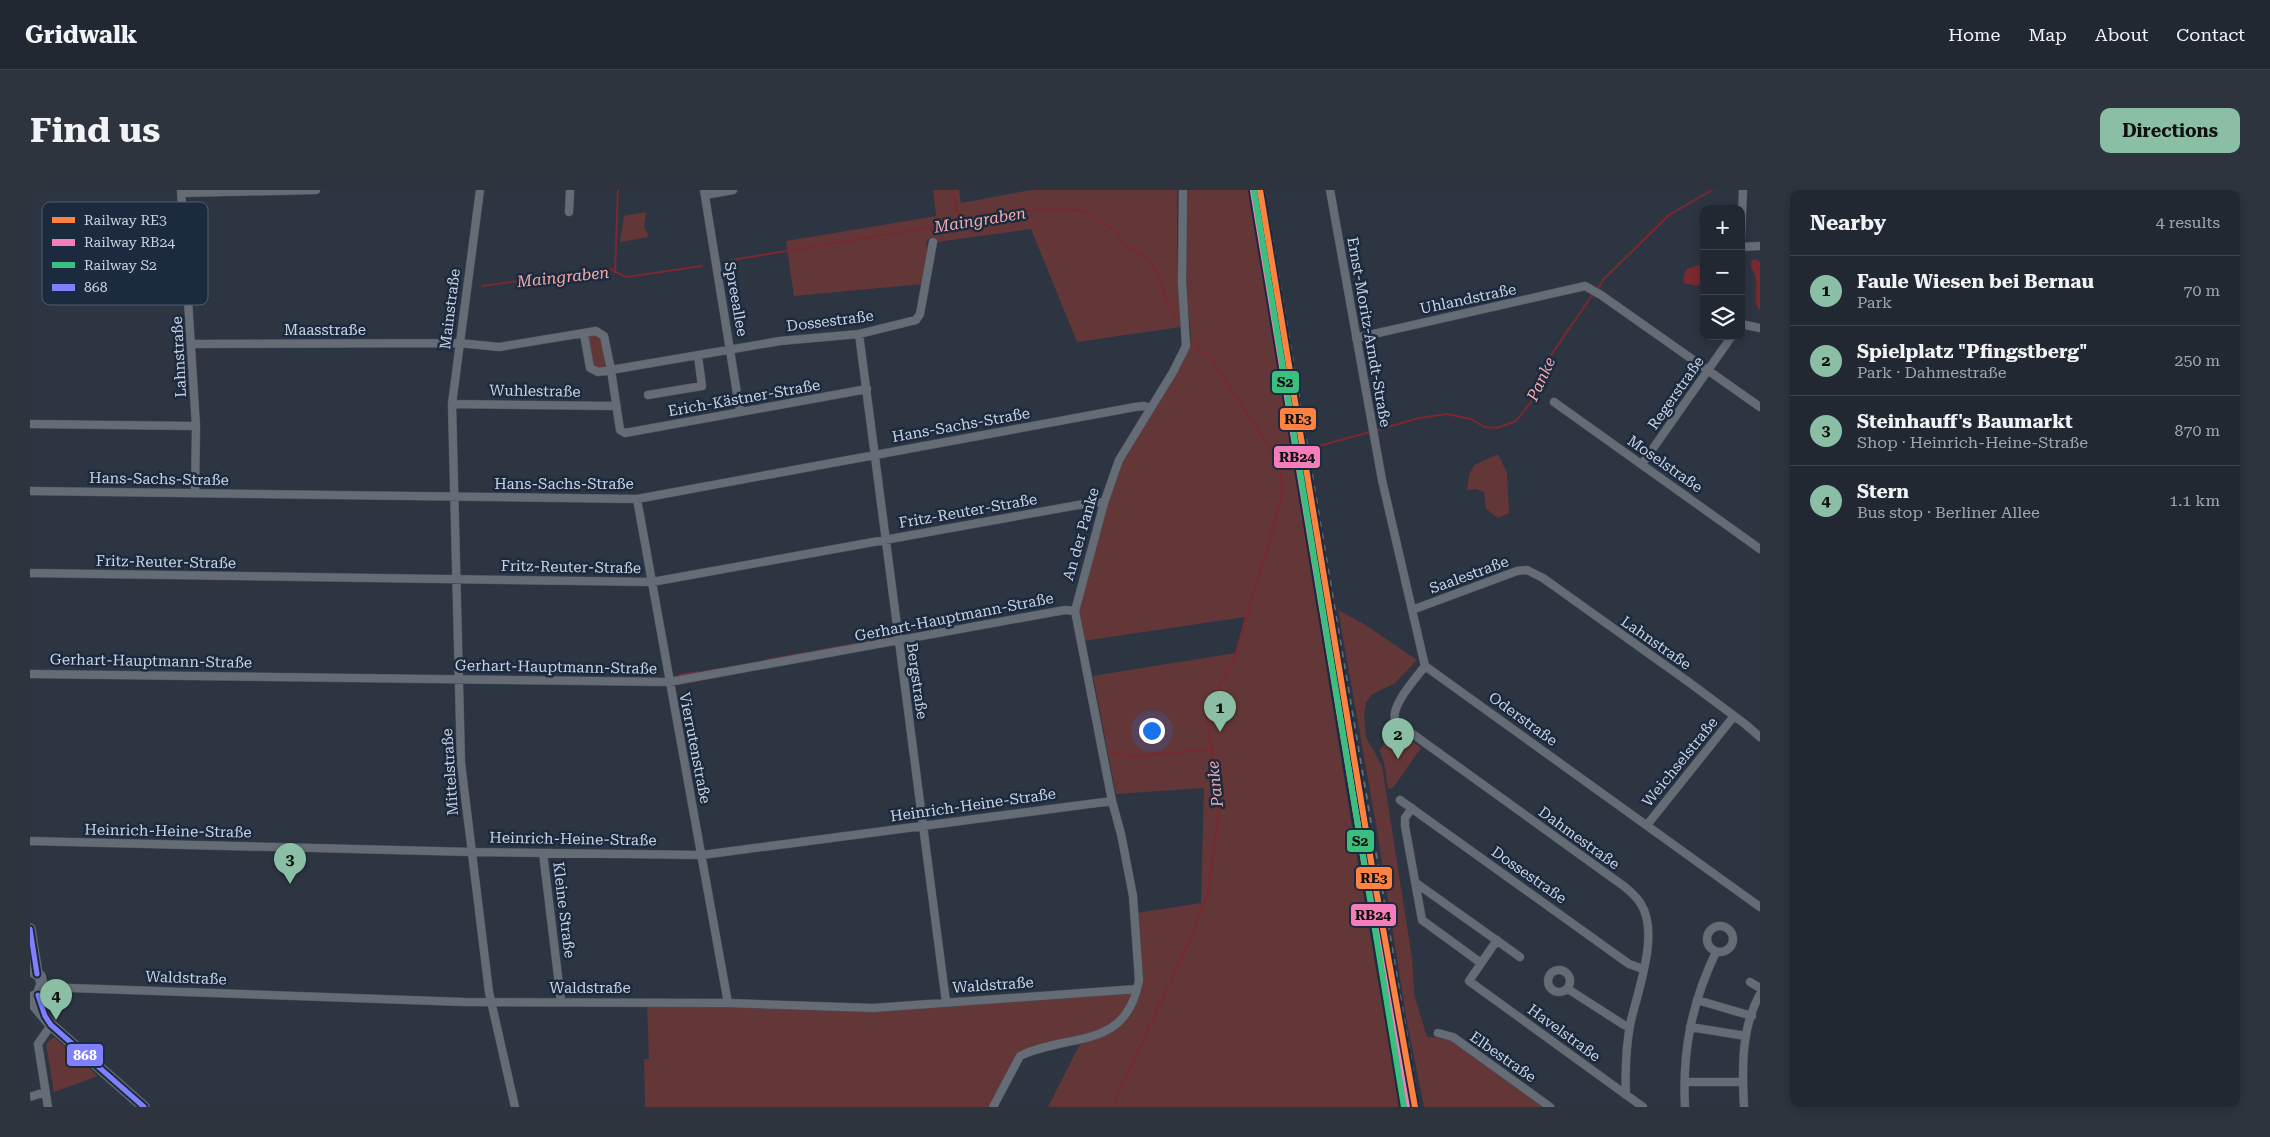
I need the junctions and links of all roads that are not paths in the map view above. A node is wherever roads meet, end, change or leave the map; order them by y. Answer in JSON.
{"nodes":[{"id":1,"x":316,"y":190,"type":"edge"},
{"id":2,"x":480,"y":190,"type":"edge"},
{"id":3,"x":570,"y":190,"type":"edge"},
{"id":4,"x":733,"y":190,"type":"edge"},
{"id":5,"x":1183,"y":190,"type":"edge"},
{"id":6,"x":1743,"y":190,"type":"edge"},
{"id":7,"x":1332,"y":191,"type":"edge"},
{"id":8,"x":181,"y":192,"type":"edge"},
{"id":9,"x":704,"y":192,"type":"edge"},
{"id":10,"x":1742,"y":205,"type":"edge"},
{"id":11,"x":569,"y":212,"type":"dead end"},
{"id":12,"x":933,"y":242,"type":"dead end"},
{"id":13,"x":1760,"y":246,"type":"edge"},
{"id":14,"x":1745,"y":247,"type":"edge"},
{"id":15,"x":189,"y":305,"type":"edge"},
{"id":16,"x":1745,"y":325,"type":"edge"},
{"id":17,"x":1760,"y":328,"type":"edge"},
{"id":18,"x":584,"y":334,"type":"junction"},
{"id":19,"x":859,"y":334,"type":"junction"},
{"id":20,"x":1356,"y":338,"type":"junction"},
{"id":21,"x":1729,"y":340,"type":"edge"},
{"id":22,"x":459,"y":343,"type":"junction"},
{"id":23,"x":192,"y":344,"type":"junction"},
{"id":24,"x":731,"y":349,"type":"junction"},
{"id":25,"x":698,"y":356,"type":"junction"},
{"id":26,"x":611,"y":370,"type":"junction"},
{"id":27,"x":1708,"y":371,"type":"junction"},
{"id":28,"x":867,"y":389,"type":"junction"},
{"id":29,"x":648,"y":395,"type":"dead end"},
{"id":30,"x":1554,"y":402,"type":"dead end"},
{"id":31,"x":452,"y":404,"type":"junction"},
{"id":32,"x":616,"y":406,"type":"junction"},
{"id":33,"x":1760,"y":407,"type":"edge"},
{"id":34,"x":1149,"y":408,"type":"junction"},
{"id":35,"x":740,"y":412,"type":"junction"},
{"id":36,"x":30,"y":424,"type":"edge"},
{"id":37,"x":196,"y":426,"type":"junction"},
{"id":38,"x":452,"y":431,"type":"joint"},
{"id":39,"x":874,"y":455,"type":"junction"},
{"id":40,"x":1642,"y":464,"type":"junction"},
{"id":41,"x":30,"y":491,"type":"edge"},
{"id":42,"x":195,"y":493,"type":"junction"},
{"id":43,"x":454,"y":496,"type":"junction"},
{"id":44,"x":637,"y":499,"type":"junction"},
{"id":45,"x":1104,"y":503,"type":"junction"},
{"id":46,"x":885,"y":540,"type":"junction"},
{"id":47,"x":1760,"y":549,"type":"edge"},
{"id":48,"x":30,"y":573,"type":"edge"},
{"id":49,"x":1535,"y":574,"type":"joint"},
{"id":50,"x":456,"y":580,"type":"junction"},
{"id":51,"x":652,"y":582,"type":"junction"},
{"id":52,"x":1075,"y":610,"type":"junction"},
{"id":53,"x":1412,"y":610,"type":"junction"},
{"id":54,"x":897,"y":641,"type":"junction"},
{"id":55,"x":1425,"y":666,"type":"junction"},
{"id":56,"x":30,"y":674,"type":"edge"},
{"id":57,"x":459,"y":680,"type":"junction"},
{"id":58,"x":669,"y":682,"type":"junction"},
{"id":59,"x":1734,"y":716,"type":"junction"},
{"id":60,"x":1760,"y":737,"type":"edge"},
{"id":61,"x":1400,"y":800,"type":"dead end"},
{"id":62,"x":1112,"y":801,"type":"junction"},
{"id":63,"x":1412,"y":808,"type":"junction"},
{"id":64,"x":1647,"y":825,"type":"junction"},
{"id":65,"x":922,"y":826,"type":"junction"},
{"id":66,"x":30,"y":841,"type":"edge"},
{"id":67,"x":472,"y":852,"type":"junction"},
{"id":68,"x":543,"y":852,"type":"junction"},
{"id":69,"x":702,"y":855,"type":"junction"},
{"id":70,"x":1416,"y":883,"type":"junction"},
{"id":71,"x":1760,"y":907,"type":"edge"},
{"id":72,"x":30,"y":929,"type":"edge"},
{"id":73,"x":1497,"y":940,"type":"junction"},
{"id":74,"x":31,"y":948,"type":"edge"},
{"id":75,"x":1716,"y":952,"type":"dead end"},
{"id":76,"x":1520,"y":957,"type":"dead end"},
{"id":77,"x":1482,"y":963,"type":"junction"},
{"id":78,"x":1643,"y":969,"type":"junction"},
{"id":79,"x":34,"y":972,"type":"edge"},
{"id":80,"x":1750,"y":982,"type":"dead end"},
{"id":81,"x":1568,"y":988,"type":"dead end"},
{"id":82,"x":1760,"y":988,"type":"edge"},
{"id":83,"x":1137,"y":989,"type":"junction"},
{"id":84,"x":1760,"y":994,"type":"edge"},
{"id":85,"x":35,"y":995,"type":"edge"},
{"id":86,"x":1697,"y":1000,"type":"junction"},
{"id":87,"x":561,"y":1001,"type":"junction"},
{"id":88,"x":491,"y":1002,"type":"junction"},
{"id":89,"x":946,"y":1002,"type":"junction"},
{"id":90,"x":728,"y":1003,"type":"junction"},
{"id":91,"x":1752,"y":1016,"type":"junction"},
{"id":92,"x":48,"y":1020,"type":"junction"},
{"id":93,"x":1630,"y":1026,"type":"junction"},
{"id":94,"x":1690,"y":1027,"type":"junction"},
{"id":95,"x":1438,"y":1033,"type":"dead end"},
{"id":96,"x":1746,"y":1036,"type":"junction"},
{"id":97,"x":1685,"y":1082,"type":"junction"},
{"id":98,"x":1743,"y":1082,"type":"junction"},
{"id":99,"x":45,"y":1092,"type":"junction"},
{"id":100,"x":1626,"y":1095,"type":"junction"},
{"id":101,"x":30,"y":1097,"type":"edge"},
{"id":102,"x":48,"y":1107,"type":"edge"},
{"id":103,"x":144,"y":1107,"type":"edge"},
{"id":104,"x":515,"y":1107,"type":"edge"},
{"id":105,"x":993,"y":1107,"type":"edge"},
{"id":106,"x":1550,"y":1107,"type":"edge"},
{"id":107,"x":1643,"y":1107,"type":"edge"},
{"id":108,"x":1685,"y":1107,"type":"edge"},
{"id":109,"x":1744,"y":1107,"type":"edge"}],
"edges":[{"from":1,"to":8,"type":"street"},
{"from":2,"to":22,"type":"street","name":"Mainstraße"},
{"from":3,"to":11,"type":"street"},
{"from":4,"to":9,"type":"street"},
{"from":5,"to":34,"type":"street","name":"An der Panke"},
{"from":6,"to":10,"type":"street"},
{"from":7,"to":20,"type":"street","name":"Ernst-Moritz-Arndt-Straße"},
{"from":9,"to":24,"type":"street","name":"Spreeallee"},
{"from":12,"to":19,"type":"street","name":"Dossestraße"},
{"from":13,"to":14,"type":"street"},
{"from":15,"to":23,"type":"street","name":"Lahnstraße"},
{"from":16,"to":17,"type":"street"},
{"from":18,"to":22,"type":"street"},
{"from":18,"to":26,"type":"street","name":"Dossestraße"},
{"from":18,"to":26,"type":"street"},
{"from":19,"to":24,"type":"street","name":"Dossestraße"},
{"from":19,"to":28,"type":"street","name":"Bergstraße"},
{"from":20,"to":27,"type":"street","name":"Uhlandstraße"},
{"from":20,"to":53,"type":"street","name":"Ernst-Moritz-Arndt-Straße"},
{"from":21,"to":27,"type":"street","name":"Regerstraße"},
{"from":22,"to":23,"type":"street","name":"Maasstraße"},
{"from":22,"to":31,"type":"street","name":"Mainstraße"},
{"from":23,"to":37,"type":"street","name":"Lahnstraße"},
{"from":24,"to":25,"type":"street","name":"Dossestraße"},
{"from":24,"to":35,"type":"street","name":"Spreeallee"},
{"from":25,"to":26,"type":"street","name":"Dossestraße"},
{"from":25,"to":29,"type":"street"},
{"from":26,"to":32,"type":"street"},
{"from":27,"to":33,"type":"street"},
{"from":27,"to":40,"type":"street","name":"Regerstraße"},
{"from":28,"to":35,"type":"street","name":"Erich-Kästner-Straße"},
{"from":28,"to":39,"type":"street","name":"Bergstraße"},
{"from":30,"to":40,"type":"street","name":"Moselstraße"},
{"from":31,"to":32,"type":"street","name":"Wuhlestraße"},
{"from":31,"to":38,"type":"street","name":"Mainstraße"},
{"from":32,"to":35,"type":"street","name":"Erich-Kästner-Straße"},
{"from":34,"to":39,"type":"street","name":"Hans-Sachs-Straße"},
{"from":34,"to":45,"type":"street","name":"An der Panke"},
{"from":36,"to":37,"type":"street"},
{"from":37,"to":42,"type":"street","name":"Lahnstraße"},
{"from":38,"to":43,"type":"street","name":"Mittelstraße"},
{"from":39,"to":44,"type":"street","name":"Hans-Sachs-Straße"},
{"from":39,"to":46,"type":"street","name":"Bergstraße"},
{"from":40,"to":47,"type":"street","name":"Moselstraße"},
{"from":41,"to":42,"type":"street","name":"Hans-Sachs-Straße"},
{"from":42,"to":43,"type":"street","name":"Hans-Sachs-Straße"},
{"from":43,"to":44,"type":"street","name":"Hans-Sachs-Straße"},
{"from":43,"to":50,"type":"street","name":"Mittelstraße"},
{"from":44,"to":51,"type":"street","name":"Vierrutenstraße"},
{"from":45,"to":46,"type":"street","name":"Fritz-Reuter-Straße"},
{"from":45,"to":52,"type":"street","name":"An der Panke"},
{"from":46,"to":51,"type":"street","name":"Fritz-Reuter-Straße"},
{"from":46,"to":54,"type":"street","name":"Bergstraße"},
{"from":48,"to":50,"type":"street","name":"Fritz-Reuter-Straße"},
{"from":49,"to":53,"type":"street","name":"Saalestraße"},
{"from":49,"to":59,"type":"street","name":"Lahnstraße"},
{"from":50,"to":51,"type":"street","name":"Fritz-Reuter-Straße"},
{"from":50,"to":57,"type":"street","name":"Mittelstraße"},
{"from":51,"to":58,"type":"street","name":"Vierrutenstraße"},
{"from":52,"to":54,"type":"street","name":"Gerhart-Hauptmann-Straße"},
{"from":52,"to":62,"type":"street","name":"An der Panke"},
{"from":53,"to":55,"type":"street"},
{"from":54,"to":58,"type":"street","name":"Gerhart-Hauptmann-Straße"},
{"from":54,"to":65,"type":"street","name":"Bergstraße"},
{"from":55,"to":64,"type":"street","name":"Oderstraße"},
{"from":55,"to":78,"type":"street","name":"Dahmestraße"},
{"from":56,"to":57,"type":"street","name":"Gerhart-Hauptmann-Straße"},
{"from":57,"to":58,"type":"street","name":"Gerhart-Hauptmann-Straße"},
{"from":57,"to":67,"type":"street","name":"Mittelstraße"},
{"from":58,"to":69,"type":"street","name":"Vierrutenstraße"},
{"from":59,"to":60,"type":"street","name":"Lahnstraße"},
{"from":59,"to":64,"type":"street","name":"Weichselstraße"},
{"from":61,"to":63,"type":"street","name":"Dossestraße"},
{"from":62,"to":65,"type":"street","name":"Heinrich-Heine-Straße"},
{"from":62,"to":83,"type":"street","name":"An der Panke"},
{"from":63,"to":70,"type":"street"},
{"from":63,"to":78,"type":"street","name":"Dossestraße"},
{"from":64,"to":71,"type":"street","name":"Oderstraße"},
{"from":65,"to":69,"type":"street","name":"Heinrich-Heine-Straße"},
{"from":65,"to":89,"type":"street","name":"Bergstraße"},
{"from":66,"to":67,"type":"street","name":"Heinrich-Heine-Straße"},
{"from":67,"to":68,"type":"street","name":"Heinrich-Heine-Straße"},
{"from":67,"to":88,"type":"street","name":"Mittelstraße"},
{"from":68,"to":69,"type":"street","name":"Heinrich-Heine-Straße"},
{"from":68,"to":87,"type":"street","name":"Kleine Straße"},
{"from":69,"to":90,"type":"street","name":"Vierrutenstraße"},
{"from":70,"to":73,"type":"street"},
{"from":70,"to":77,"type":"street"},
{"from":72,"to":74,"type":"street"},
{"from":73,"to":76,"type":"street"},
{"from":73,"to":77,"type":"street"},
{"from":74,"to":79,"type":"street"},
{"from":75,"to":86,"type":"street"},
{"from":77,"to":100,"type":"street","name":"Havelstraße"},
{"from":78,"to":93,"type":"street","name":"Dahmestraße"},
{"from":79,"to":85,"type":"street"},
{"from":80,"to":82,"type":"street"},
{"from":81,"to":93,"type":"street"},
{"from":83,"to":89,"type":"street","name":"Waldstraße"},
{"from":83,"to":105,"type":"street"},
{"from":84,"to":91,"type":"street"},
{"from":85,"to":88,"type":"street","name":"Waldstraße"},
{"from":85,"to":92,"type":"street"},
{"from":86,"to":91,"type":"street"},
{"from":86,"to":94,"type":"street"},
{"from":87,"to":88,"type":"street","name":"Waldstraße"},
{"from":87,"to":90,"type":"street","name":"Waldstraße"},
{"from":88,"to":104,"type":"street","name":"Mittelstraße"},
{"from":89,"to":90,"type":"street","name":"Waldstraße"},
{"from":91,"to":96,"type":"street"},
{"from":92,"to":99,"type":"street"},
{"from":92,"to":103,"type":"street"},
{"from":93,"to":100,"type":"street","name":"Dahmestraße"},
{"from":94,"to":96,"type":"street"},
{"from":94,"to":97,"type":"street"},
{"from":95,"to":106,"type":"street","name":"Elbestraße"},
{"from":96,"to":98,"type":"street"},
{"from":97,"to":98,"type":"street"},
{"from":97,"to":108,"type":"street"},
{"from":98,"to":109,"type":"street"},
{"from":99,"to":101,"type":"street"},
{"from":99,"to":102,"type":"street"},
{"from":100,"to":107,"type":"street","name":"Havelstraße"}]}
